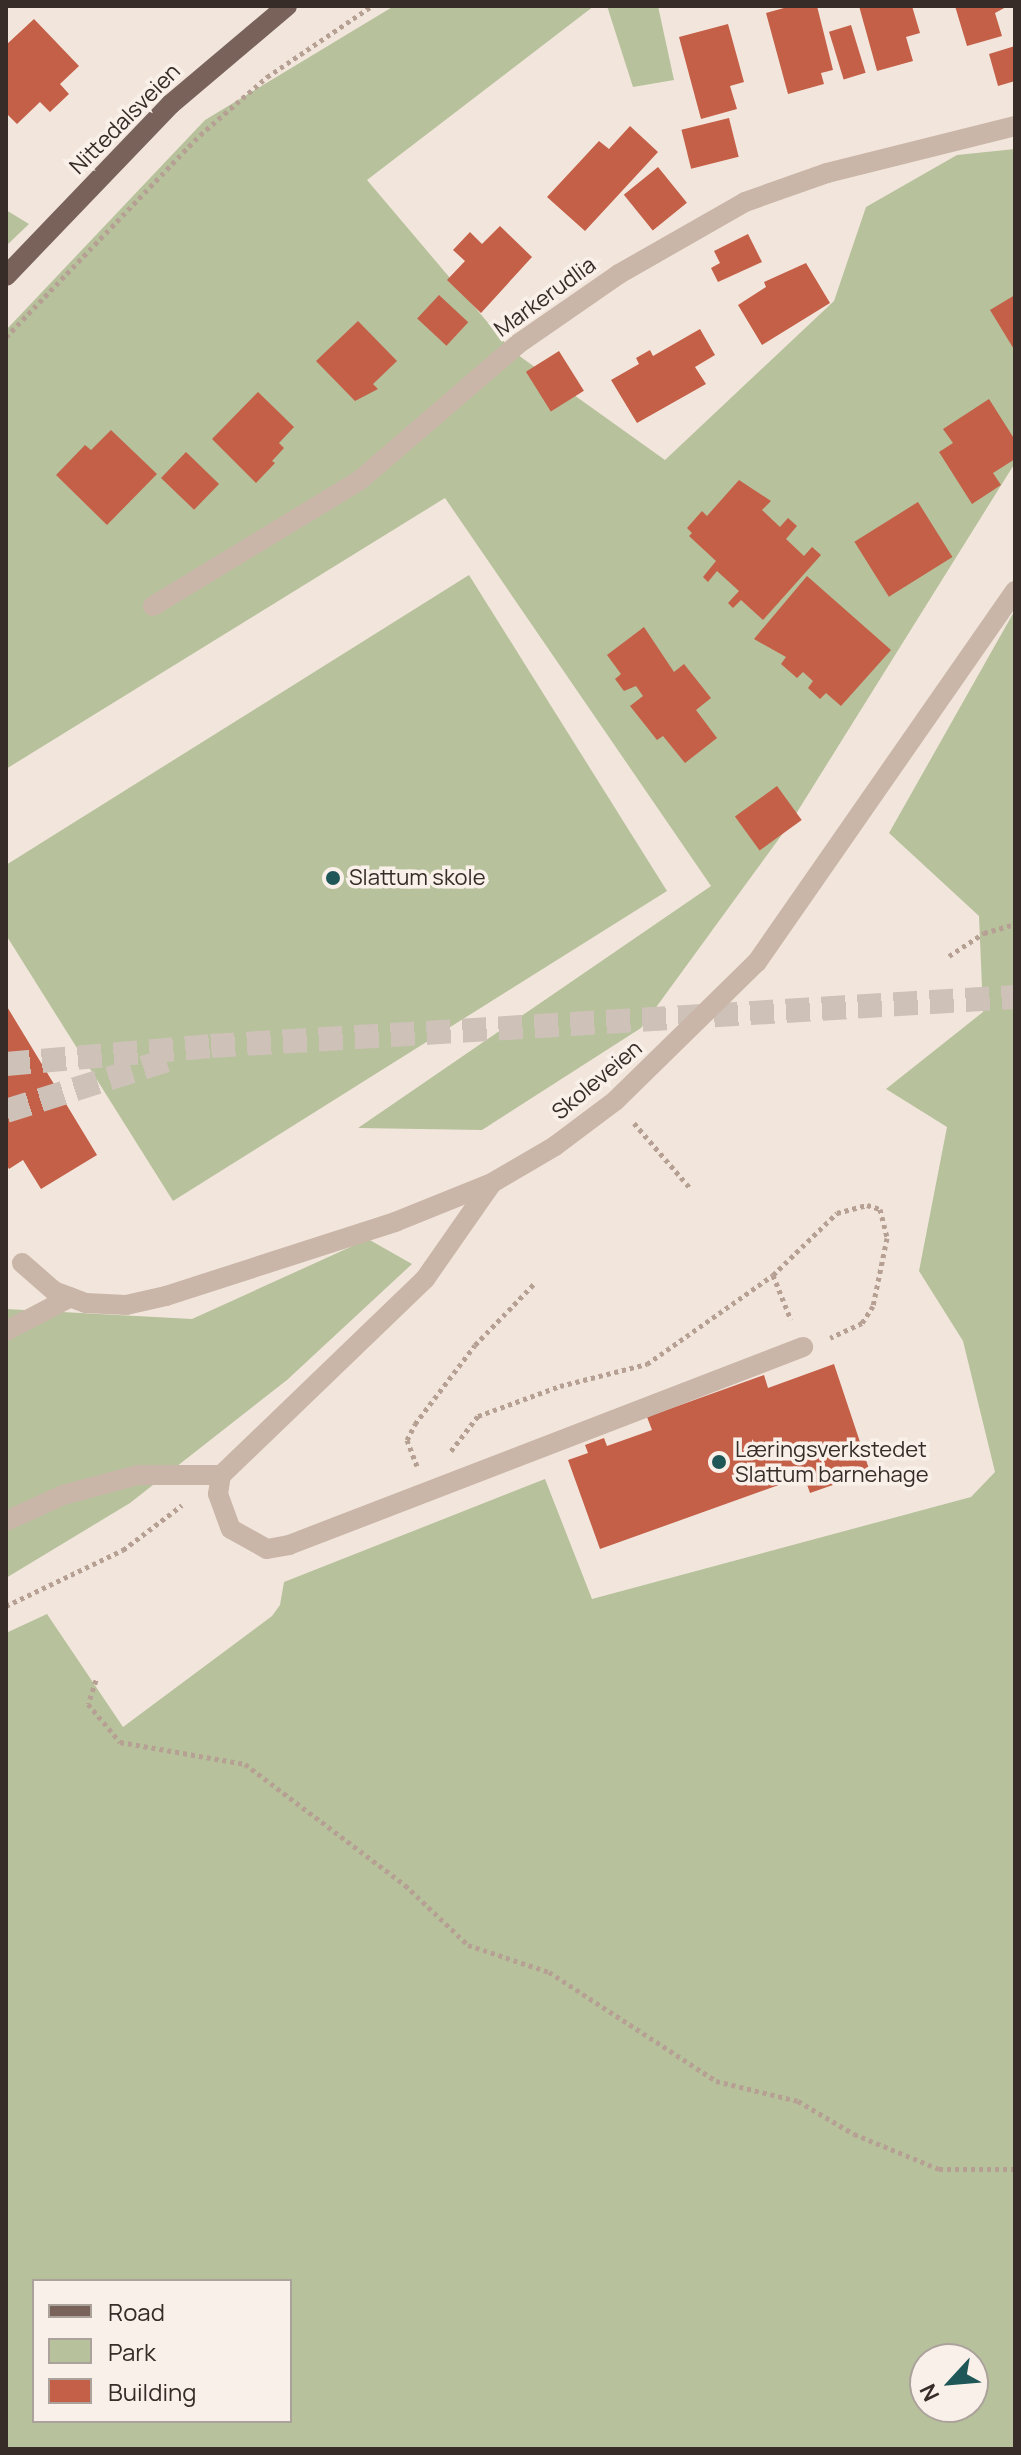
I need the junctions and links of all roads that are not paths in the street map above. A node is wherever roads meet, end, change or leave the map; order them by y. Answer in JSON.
{"nodes":[{"id":1,"x":287,"y":6,"type":"edge"},
{"id":2,"x":1015,"y":126,"type":"edge"},
{"id":3,"x":6,"y":276,"type":"edge"},
{"id":4,"x":1015,"y":591,"type":"edge"},
{"id":5,"x":153,"y":606,"type":"dead end"},
{"id":6,"x":492,"y":1183,"type":"junction"},
{"id":7,"x":22,"y":1263,"type":"dead end"},
{"id":8,"x":71,"y":1297,"type":"junction"},
{"id":9,"x":6,"y":1331,"type":"edge"},
{"id":10,"x":803,"y":1347,"type":"road end"},
{"id":11,"x":221,"y":1475,"type":"junction"},
{"id":12,"x":6,"y":1521,"type":"edge"}],
"edges":[{"from":1,"to":3,"type":"main road","name":"Nittedalsveien"},
{"from":2,"to":5,"type":"street","name":"Markerudlia"},
{"from":4,"to":6,"type":"street","name":"Skoleveien"},
{"from":6,"to":8,"type":"street","name":"Skoleveien"},
{"from":6,"to":11,"type":"street"},
{"from":7,"to":8,"type":"street","name":"Skoleveien"},
{"from":8,"to":9,"type":"street"},
{"from":10,"to":11,"type":"street"},
{"from":11,"to":12,"type":"street"}]}
